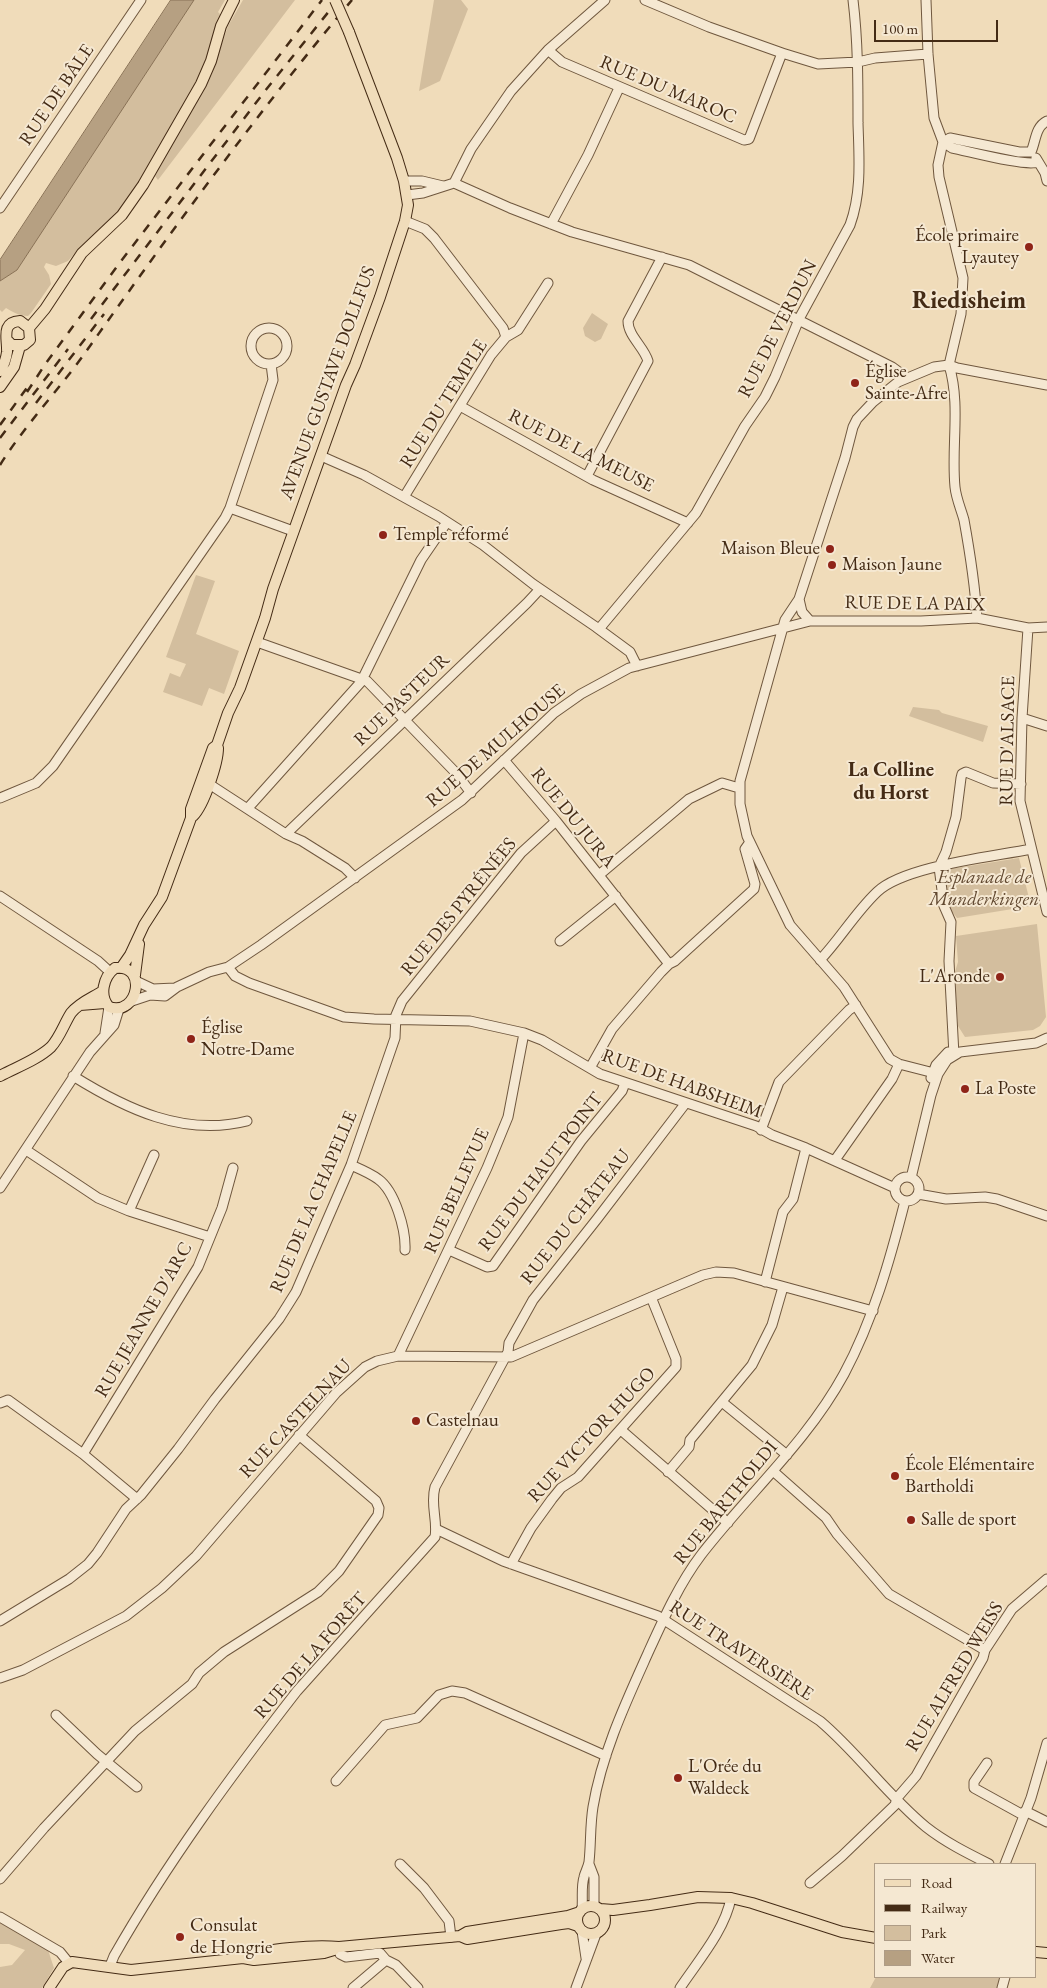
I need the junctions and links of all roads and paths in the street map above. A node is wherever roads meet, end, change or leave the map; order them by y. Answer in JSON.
{"nodes":[{"id":1,"x":141,"y":0,"type":"edge"},
{"id":2,"x":234,"y":0,"type":"edge"},
{"id":3,"x":335,"y":0,"type":"edge"},
{"id":4,"x":605,"y":0,"type":"edge"},
{"id":5,"x":645,"y":0,"type":"edge"},
{"id":6,"x":853,"y":0,"type":"edge"},
{"id":7,"x":926,"y":0,"type":"edge"},
{"id":8,"x":548,"y":50,"type":"junction"},
{"id":9,"x":782,"y":53,"type":"junction"},
{"id":10,"x":928,"y":54,"type":"junction"},
{"id":11,"x":858,"y":62,"type":"junction"},
{"id":12,"x":618,"y":88,"type":"junction"},
{"id":13,"x":1047,"y":121,"type":"edge"},
{"id":14,"x":943,"y":142,"type":"junction"},
{"id":15,"x":1031,"y":152,"type":"junction"},
{"id":16,"x":1038,"y":162,"type":"junction"},
{"id":17,"x":404,"y":181,"type":"junction"},
{"id":18,"x":1047,"y":181,"type":"edge"},
{"id":19,"x":450,"y":184,"type":"junction"},
{"id":20,"x":407,"y":195,"type":"junction"},
{"id":21,"x":0,"y":208,"type":"edge"},
{"id":22,"x":405,"y":222,"type":"junction"},
{"id":23,"x":551,"y":224,"type":"junction"},
{"id":24,"x":662,"y":258,"type":"junction"},
{"id":25,"x":548,"y":283,"type":"dead end"},
{"id":26,"x":798,"y":321,"type":"junction"},
{"id":27,"x":4,"y":325,"type":"edge"},
{"id":28,"x":29,"y":328,"type":"junction"},
{"id":29,"x":506,"y":337,"type":"junction"},
{"id":30,"x":7,"y":340,"type":"junction"},
{"id":31,"x":20,"y":346,"type":"junction"},
{"id":32,"x":271,"y":364,"type":"junction"},
{"id":33,"x":949,"y":365,"type":"junction"},
{"id":34,"x":0,"y":371,"type":"edge"},
{"id":35,"x":907,"y":378,"type":"junction"},
{"id":36,"x":1047,"y":385,"type":"edge"},
{"id":37,"x":0,"y":387,"type":"edge"},
{"id":38,"x":460,"y":406,"type":"junction"},
{"id":39,"x":321,"y":456,"type":"junction"},
{"id":40,"x":586,"y":476,"type":"junction"},
{"id":41,"x":404,"y":497,"type":"junction"},
{"id":42,"x":230,"y":508,"type":"junction"},
{"id":43,"x":447,"y":522,"type":"junction"},
{"id":44,"x":688,"y":523,"type":"junction"},
{"id":45,"x":293,"y":531,"type":"junction"},
{"id":46,"x":540,"y":589,"type":"junction"},
{"id":47,"x":799,"y":599,"type":"junction"},
{"id":48,"x":978,"y":618,"type":"junction"},
{"id":49,"x":810,"y":621,"type":"junction"},
{"id":50,"x":784,"y":627,"type":"junction"},
{"id":51,"x":1047,"y":627,"type":"edge"},
{"id":52,"x":1028,"y":628,"type":"junction"},
{"id":53,"x":599,"y":629,"type":"junction"},
{"id":54,"x":257,"y":642,"type":"junction"},
{"id":55,"x":637,"y":666,"type":"junction"},
{"id":56,"x":362,"y":679,"type":"junction"},
{"id":57,"x":1022,"y":718,"type":"junction"},
{"id":58,"x":405,"y":719,"type":"junction"},
{"id":59,"x":1047,"y":726,"type":"edge"},
{"id":60,"x":217,"y":744,"type":"junction"},
{"id":61,"x":504,"y":760,"type":"junction"},
{"id":62,"x":206,"y":768,"type":"junction"},
{"id":63,"x":208,"y":783,"type":"junction"},
{"id":64,"x":1021,"y":784,"type":"junction"},
{"id":65,"x":739,"y":788,"type":"junction"},
{"id":66,"x":472,"y":792,"type":"junction"},
{"id":67,"x":0,"y":798,"type":"edge"},
{"id":68,"x":248,"y":808,"type":"junction"},
{"id":69,"x":191,"y":818,"type":"junction"},
{"id":70,"x":556,"y":821,"type":"junction"},
{"id":71,"x":286,"y":834,"type":"junction"},
{"id":72,"x":750,"y":842,"type":"junction"},
{"id":73,"x":1031,"y":849,"type":"junction"},
{"id":74,"x":946,"y":852,"type":"junction"},
{"id":75,"x":955,"y":864,"type":"junction"},
{"id":76,"x":940,"y":867,"type":"junction"},
{"id":77,"x":599,"y":875,"type":"junction"},
{"id":78,"x":354,"y":878,"type":"junction"},
{"id":79,"x":0,"y":896,"type":"edge"},
{"id":80,"x":616,"y":896,"type":"junction"},
{"id":81,"x":1047,"y":912,"type":"edge"},
{"id":82,"x":139,"y":940,"type":"junction"},
{"id":83,"x":560,"y":942,"type":"dead end"},
{"id":84,"x":820,"y":960,"type":"junction"},
{"id":85,"x":669,"y":964,"type":"junction"},
{"id":86,"x":228,"y":967,"type":"junction"},
{"id":87,"x":121,"y":968,"type":"junction"},
{"id":88,"x":110,"y":972,"type":"junction"},
{"id":89,"x":135,"y":978,"type":"junction"},
{"id":90,"x":177,"y":987,"type":"junction"},
{"id":91,"x":103,"y":991,"type":"junction"},
{"id":92,"x":132,"y":1001,"type":"junction"},
{"id":93,"x":80,"y":1005,"type":"junction"},
{"id":94,"x":856,"y":1005,"type":"junction"},
{"id":95,"x":111,"y":1007,"type":"junction"},
{"id":96,"x":396,"y":1019,"type":"junction"},
{"id":97,"x":524,"y":1033,"type":"junction"},
{"id":98,"x":1046,"y":1042,"type":"edge"},
{"id":99,"x":954,"y":1052,"type":"junction"},
{"id":100,"x":899,"y":1064,"type":"junction"},
{"id":101,"x":590,"y":1068,"type":"junction"},
{"id":102,"x":936,"y":1073,"type":"junction"},
{"id":103,"x":0,"y":1076,"type":"edge"},
{"id":104,"x":73,"y":1076,"type":"junction"},
{"id":105,"x":626,"y":1083,"type":"junction"},
{"id":106,"x":685,"y":1104,"type":"junction"},
{"id":107,"x":247,"y":1121,"type":"dead end"},
{"id":108,"x":761,"y":1130,"type":"junction"},
{"id":109,"x":806,"y":1148,"type":"junction"},
{"id":110,"x":26,"y":1150,"type":"junction"},
{"id":111,"x":154,"y":1155,"type":"dead end"},
{"id":112,"x":835,"y":1160,"type":"junction"},
{"id":113,"x":351,"y":1165,"type":"junction"},
{"id":114,"x":233,"y":1168,"type":"dead end"},
{"id":115,"x":911,"y":1178,"type":"junction"},
{"id":116,"x":0,"y":1188,"type":"edge"},
{"id":117,"x":895,"y":1188,"type":"junction"},
{"id":118,"x":918,"y":1194,"type":"junction"},
{"id":119,"x":905,"y":1201,"type":"junction"},
{"id":120,"x":129,"y":1211,"type":"junction"},
{"id":121,"x":1047,"y":1216,"type":"edge"},
{"id":122,"x":210,"y":1237,"type":"junction"},
{"id":123,"x":405,"y":1250,"type":"dead end"},
{"id":124,"x":449,"y":1250,"type":"junction"},
{"id":125,"x":764,"y":1282,"type":"junction"},
{"id":126,"x":783,"y":1287,"type":"junction"},
{"id":127,"x":652,"y":1297,"type":"junction"},
{"id":128,"x":873,"y":1311,"type":"junction"},
{"id":129,"x":398,"y":1356,"type":"junction"},
{"id":130,"x":504,"y":1357,"type":"junction"},
{"id":131,"x":4,"y":1402,"type":"edge"},
{"id":132,"x":722,"y":1402,"type":"junction"},
{"id":133,"x":621,"y":1430,"type":"junction"},
{"id":134,"x":300,"y":1435,"type":"junction"},
{"id":135,"x":84,"y":1454,"type":"junction"},
{"id":136,"x":787,"y":1455,"type":"junction"},
{"id":137,"x":773,"y":1471,"type":"junction"},
{"id":138,"x":668,"y":1472,"type":"junction"},
{"id":139,"x":137,"y":1499,"type":"junction"},
{"id":140,"x":728,"y":1523,"type":"junction"},
{"id":141,"x":436,"y":1529,"type":"junction"},
{"id":142,"x":511,"y":1564,"type":"junction"},
{"id":143,"x":1047,"y":1579,"type":"edge"},
{"id":144,"x":664,"y":1619,"type":"junction"},
{"id":145,"x":0,"y":1621,"type":"edge"},
{"id":146,"x":985,"y":1650,"type":"junction"},
{"id":147,"x":0,"y":1678,"type":"edge"},
{"id":148,"x":56,"y":1715,"type":"dead end"},
{"id":149,"x":1047,"y":1743,"type":"edge"},
{"id":150,"x":606,"y":1756,"type":"junction"},
{"id":151,"x":105,"y":1762,"type":"junction"},
{"id":152,"x":987,"y":1763,"type":"dead end"},
{"id":153,"x":336,"y":1781,"type":"dead end"},
{"id":154,"x":137,"y":1787,"type":"dead end"},
{"id":155,"x":897,"y":1798,"type":"junction"},
{"id":156,"x":1024,"y":1813,"type":"junction"},
{"id":157,"x":1047,"y":1822,"type":"edge"},
{"id":158,"x":987,"y":1863,"type":"edge"},
{"id":159,"x":1005,"y":1863,"type":"edge"},
{"id":160,"x":400,"y":1864,"type":"dead end"},
{"id":161,"x":589,"y":1864,"type":"junction"},
{"id":162,"x":0,"y":1879,"type":"edge"},
{"id":163,"x":810,"y":1883,"type":"dead end"},
{"id":164,"x":731,"y":1898,"type":"junction"},
{"id":165,"x":650,"y":1905,"type":"junction"},
{"id":166,"x":597,"y":1908,"type":"junction"},
{"id":167,"x":581,"y":1911,"type":"junction"},
{"id":168,"x":0,"y":1917,"type":"edge"},
{"id":169,"x":605,"y":1922,"type":"junction"},
{"id":170,"x":580,"y":1928,"type":"junction"},
{"id":171,"x":596,"y":1934,"type":"junction"},
{"id":172,"x":455,"y":1936,"type":"junction"},
{"id":173,"x":874,"y":1938,"type":"edge"},
{"id":174,"x":340,"y":1947,"type":"junction"},
{"id":175,"x":586,"y":1958,"type":"junction"},
{"id":176,"x":386,"y":1960,"type":"junction"},
{"id":177,"x":69,"y":1963,"type":"junction"},
{"id":178,"x":110,"y":1966,"type":"junction"},
{"id":179,"x":49,"y":1988,"type":"edge"},
{"id":180,"x":354,"y":1988,"type":"edge"},
{"id":181,"x":418,"y":1988,"type":"edge"},
{"id":182,"x":576,"y":1988,"type":"edge"},
{"id":183,"x":680,"y":1988,"type":"edge"}],
"edges":[{"from":1,"to":21,"type":"street","name":"RUE DE BÂLE"},
{"from":2,"to":28,"type":"main road"},
{"from":3,"to":17,"type":"main road","name":"AVENUE GUSTAVE DOLLFUS","bridge":true},
{"from":4,"to":8,"type":"street"},
{"from":5,"to":9,"type":"street"},
{"from":6,"to":11,"type":"street","name":"RUE DE VERDUN"},
{"from":7,"to":10,"type":"street"},
{"from":8,"to":12,"type":"street","name":"RUE DU MAROC"},
{"from":8,"to":19,"type":"street"},
{"from":9,"to":11,"type":"street"},
{"from":9,"to":12,"type":"street","name":"RUE DU MAROC"},
{"from":10,"to":11,"type":"street"},
{"from":10,"to":14,"type":"street"},
{"from":11,"to":26,"type":"street","name":"RUE DE VERDUN"},
{"from":12,"to":23,"type":"street"},
{"from":13,"to":15,"type":"street"},
{"from":14,"to":15,"type":"street"},
{"from":14,"to":16,"type":"street"},
{"from":14,"to":33,"type":"street"},
{"from":15,"to":16,"type":"street"},
{"from":16,"to":18,"type":"street"},
{"from":17,"to":19,"type":"street"},
{"from":17,"to":20,"type":"main road","name":"AVENUE GUSTAVE DOLLFUS"},
{"from":19,"to":20,"type":"street"},
{"from":19,"to":23,"type":"street"},
{"from":20,"to":22,"type":"main road","name":"AVENUE GUSTAVE DOLLFUS"},
{"from":22,"to":29,"type":"street"},
{"from":22,"to":39,"type":"main road","name":"AVENUE GUSTAVE DOLLFUS"},
{"from":23,"to":24,"type":"street"},
{"from":24,"to":26,"type":"street"},
{"from":24,"to":40,"type":"street"},
{"from":25,"to":29,"type":"street","name":"RUE DU TEMPLE"},
{"from":26,"to":35,"type":"street"},
{"from":26,"to":44,"type":"street","name":"RUE DE VERDUN"},
{"from":27,"to":28,"type":"main road"},
{"from":27,"to":30,"type":"main road"},
{"from":28,"to":31,"type":"main road"},
{"from":29,"to":38,"type":"street","name":"RUE DU TEMPLE"},
{"from":30,"to":31,"type":"main road"},
{"from":30,"to":34,"type":"main road"},
{"from":31,"to":37,"type":"main road"},
{"from":32,"to":32,"type":"street"},
{"from":32,"to":42,"type":"street"},
{"from":33,"to":35,"type":"street"},
{"from":33,"to":36,"type":"street"},
{"from":33,"to":48,"type":"street"},
{"from":35,"to":47,"type":"street"},
{"from":38,"to":40,"type":"street","name":"RUE DE LA MEUSE"},
{"from":38,"to":41,"type":"street","name":"RUE DU TEMPLE"},
{"from":39,"to":41,"type":"street"},
{"from":39,"to":45,"type":"main road","name":"AVENUE GUSTAVE DOLLFUS"},
{"from":40,"to":44,"type":"street","name":"RUE DE LA MEUSE"},
{"from":41,"to":43,"type":"street"},
{"from":42,"to":45,"type":"street"},
{"from":42,"to":67,"type":"street"},
{"from":43,"to":46,"type":"street"},
{"from":43,"to":56,"type":"street"},
{"from":44,"to":53,"type":"street","name":"RUE DE VERDUN"},
{"from":45,"to":54,"type":"main road","name":"AVENUE GUSTAVE DOLLFUS"},
{"from":46,"to":53,"type":"street"},
{"from":46,"to":58,"type":"street","name":"RUE PASTEUR"},
{"from":47,"to":49,"type":"street"},
{"from":47,"to":50,"type":"street"},
{"from":48,"to":49,"type":"street","name":"RUE DE LA PAIX"},
{"from":48,"to":52,"type":"street","name":"RUE DE LA PAIX"},
{"from":49,"to":50,"type":"street","name":"RUE DE LA PAIX"},
{"from":50,"to":55,"type":"street","name":"RUE DE MULHOUSE"},
{"from":50,"to":65,"type":"street"},
{"from":51,"to":52,"type":"street","name":"RUE DE LA PAIX"},
{"from":52,"to":57,"type":"street","name":"RUE D'ALSACE"},
{"from":53,"to":55,"type":"street"},
{"from":54,"to":56,"type":"street"},
{"from":54,"to":60,"type":"main road","name":"AVENUE GUSTAVE DOLLFUS"},
{"from":55,"to":61,"type":"street","name":"RUE DE MULHOUSE"},
{"from":56,"to":58,"type":"street"},
{"from":56,"to":68,"type":"street"},
{"from":57,"to":59,"type":"street"},
{"from":57,"to":64,"type":"street","name":"RUE D'ALSACE"},
{"from":58,"to":66,"type":"street"},
{"from":58,"to":71,"type":"street","name":"RUE PASTEUR"},
{"from":60,"to":62,"type":"main road","name":"AVENUE GUSTAVE DOLLFUS"},
{"from":60,"to":63,"type":"main road","name":"AVENUE GUSTAVE DOLLFUS"},
{"from":61,"to":66,"type":"street","name":"RUE DE MULHOUSE"},
{"from":61,"to":70,"type":"street","name":"RUE DU JURA"},
{"from":62,"to":63,"type":"street"},
{"from":62,"to":69,"type":"main road","name":"AVENUE GUSTAVE DOLLFUS"},
{"from":63,"to":68,"type":"street"},
{"from":63,"to":69,"type":"main road","name":"AVENUE GUSTAVE DOLLFUS"},
{"from":64,"to":73,"type":"street","name":"RUE D'ALSACE"},
{"from":64,"to":74,"type":"street"},
{"from":65,"to":72,"type":"street"},
{"from":65,"to":77,"type":"street"},
{"from":66,"to":78,"type":"street","name":"RUE DE MULHOUSE"},
{"from":68,"to":71,"type":"street"},
{"from":69,"to":82,"type":"main road","name":"AVENUE GUSTAVE DOLLFUS"},
{"from":70,"to":77,"type":"street","name":"RUE DU JURA"},
{"from":70,"to":96,"type":"street","name":"RUE DES PYRÉNÉES"},
{"from":71,"to":78,"type":"street"},
{"from":72,"to":84,"type":"street"},
{"from":72,"to":85,"type":"street"},
{"from":73,"to":75,"type":"street"},
{"from":73,"to":81,"type":"street","name":"RUE D'ALSACE"},
{"from":74,"to":75,"type":"street"},
{"from":74,"to":76,"type":"street"},
{"from":75,"to":76,"type":"street"},
{"from":76,"to":84,"type":"street"},
{"from":76,"to":99,"type":"street"},
{"from":77,"to":80,"type":"street","name":"RUE DU JURA"},
{"from":78,"to":86,"type":"street","name":"RUE DE MULHOUSE"},
{"from":79,"to":88,"type":"street"},
{"from":80,"to":83,"type":"street","name":"RUE DU JURA"},
{"from":80,"to":85,"type":"street","name":"RUE DU JURA"},
{"from":82,"to":87,"type":"main road","name":"AVENUE GUSTAVE DOLLFUS"},
{"from":82,"to":89,"type":"main road","name":"AVENUE GUSTAVE DOLLFUS"},
{"from":84,"to":94,"type":"street"},
{"from":85,"to":101,"type":"street"},
{"from":86,"to":90,"type":"street","name":"RUE DE MULHOUSE"},
{"from":86,"to":96,"type":"street","name":"RUE DE HABSHEIM"},
{"from":87,"to":88,"type":"main road"},
{"from":87,"to":89,"type":"main road"},
{"from":88,"to":91,"type":"main road"},
{"from":89,"to":90,"type":"street","name":"RUE DE MULHOUSE"},
{"from":89,"to":92,"type":"main road"},
{"from":90,"to":92,"type":"street","name":"RUE DE MULHOUSE"},
{"from":91,"to":93,"type":"main road"},
{"from":91,"to":95,"type":"main road"},
{"from":92,"to":95,"type":"main road"},
{"from":93,"to":95,"type":"main road"},
{"from":93,"to":103,"type":"main road"},
{"from":94,"to":100,"type":"street"},
{"from":94,"to":108,"type":"street"},
{"from":95,"to":104,"type":"street"},
{"from":96,"to":97,"type":"street","name":"RUE DE HABSHEIM"},
{"from":96,"to":113,"type":"street","name":"RUE DE LA CHAPELLE"},
{"from":97,"to":101,"type":"street","name":"RUE DE HABSHEIM"},
{"from":97,"to":124,"type":"street","name":"RUE BELLEVUE"},
{"from":98,"to":99,"type":"street"},
{"from":99,"to":102,"type":"street"},
{"from":100,"to":102,"type":"street"},
{"from":100,"to":112,"type":"street"},
{"from":101,"to":105,"type":"street","name":"RUE DE HABSHEIM"},
{"from":102,"to":115,"type":"street"},
{"from":104,"to":107,"type":"street"},
{"from":104,"to":110,"type":"street"},
{"from":105,"to":106,"type":"street","name":"RUE DE HABSHEIM"},
{"from":105,"to":124,"type":"street","name":"RUE DU HAUT POINT"},
{"from":106,"to":108,"type":"street","name":"RUE DE HABSHEIM"},
{"from":106,"to":130,"type":"street","name":"RUE DU CHÂTEAU"},
{"from":108,"to":109,"type":"street","name":"RUE DE HABSHEIM"},
{"from":109,"to":112,"type":"street","name":"RUE DE HABSHEIM"},
{"from":109,"to":125,"type":"street"},
{"from":110,"to":116,"type":"street"},
{"from":110,"to":120,"type":"street"},
{"from":111,"to":120,"type":"street"},
{"from":112,"to":117,"type":"street","name":"RUE DE HABSHEIM"},
{"from":113,"to":123,"type":"street"},
{"from":113,"to":139,"type":"street","name":"RUE DE LA CHAPELLE"},
{"from":114,"to":122,"type":"street","name":"RUE JEANNE D'ARC"},
{"from":115,"to":117,"type":"street"},
{"from":115,"to":118,"type":"street"},
{"from":117,"to":119,"type":"street"},
{"from":118,"to":119,"type":"street"},
{"from":118,"to":121,"type":"street"},
{"from":119,"to":128,"type":"street","name":"RUE BARTHOLDI"},
{"from":120,"to":122,"type":"street"},
{"from":122,"to":135,"type":"street","name":"RUE JEANNE D'ARC"},
{"from":124,"to":129,"type":"street","name":"RUE BELLEVUE"},
{"from":125,"to":126,"type":"street","name":"RUE CASTELNAU"},
{"from":125,"to":127,"type":"street","name":"RUE CASTELNAU"},
{"from":126,"to":128,"type":"street","name":"RUE CASTELNAU"},
{"from":126,"to":132,"type":"street"},
{"from":127,"to":130,"type":"street","name":"RUE CASTELNAU"},
{"from":127,"to":133,"type":"street","name":"RUE VICTOR HUGO"},
{"from":128,"to":136,"type":"street","name":"RUE BARTHOLDI"},
{"from":129,"to":130,"type":"street","name":"RUE CASTELNAU"},
{"from":129,"to":134,"type":"street","name":"RUE CASTELNAU"},
{"from":130,"to":141,"type":"street"},
{"from":131,"to":135,"type":"street"},
{"from":132,"to":136,"type":"street"},
{"from":132,"to":138,"type":"street"},
{"from":133,"to":138,"type":"street"},
{"from":133,"to":142,"type":"street","name":"RUE VICTOR HUGO"},
{"from":134,"to":147,"type":"street","name":"RUE CASTELNAU"},
{"from":134,"to":151,"type":"street"},
{"from":135,"to":139,"type":"street"},
{"from":136,"to":137,"type":"street","name":"RUE BARTHOLDI"},
{"from":137,"to":140,"type":"street","name":"RUE BARTHOLDI"},
{"from":137,"to":146,"type":"street"},
{"from":138,"to":140,"type":"street"},
{"from":139,"to":145,"type":"street","name":"RUE DE LA CHAPELLE"},
{"from":140,"to":144,"type":"street","name":"RUE BARTHOLDI"},
{"from":141,"to":142,"type":"street","name":"RUE TRAVERSIÈRE"},
{"from":141,"to":178,"type":"street","name":"RUE DE LA FORÊT"},
{"from":142,"to":144,"type":"street","name":"RUE TRAVERSIÈRE"},
{"from":143,"to":146,"type":"street","name":"RUE ALFRED WEISS"},
{"from":144,"to":150,"type":"street","name":"RUE BARTHOLDI"},
{"from":144,"to":155,"type":"street","name":"RUE TRAVERSIÈRE"},
{"from":146,"to":155,"type":"street","name":"RUE ALFRED WEISS"},
{"from":148,"to":151,"type":"street"},
{"from":149,"to":156,"type":"street"},
{"from":150,"to":153,"type":"street"},
{"from":150,"to":161,"type":"street","name":"RUE BARTHOLDI"},
{"from":151,"to":154,"type":"street"},
{"from":151,"to":162,"type":"street"},
{"from":152,"to":156,"type":"street"},
{"from":155,"to":158,"type":"street","name":"RUE TRAVERSIÈRE"},
{"from":155,"to":163,"type":"street","name":"RUE ALFRED WEISS"},
{"from":156,"to":157,"type":"street"},
{"from":156,"to":159,"type":"street"},
{"from":160,"to":172,"type":"street"},
{"from":161,"to":166,"type":"street","name":"RUE BARTHOLDI"},
{"from":161,"to":167,"type":"street","name":"RUE BARTHOLDI"},
{"from":164,"to":165,"type":"main road"},
{"from":164,"to":173,"type":"main road"},
{"from":164,"to":183,"type":"street"},
{"from":165,"to":166,"type":"main road"},
{"from":165,"to":169,"type":"main road"},
{"from":166,"to":167,"type":"main road"},
{"from":166,"to":169,"type":"main road"},
{"from":167,"to":170,"type":"main road"},
{"from":167,"to":172,"type":"main road"},
{"from":168,"to":177,"type":"street"},
{"from":169,"to":171,"type":"main road"},
{"from":170,"to":171,"type":"main road"},
{"from":170,"to":172,"type":"main road"},
{"from":170,"to":175,"type":"street"},
{"from":171,"to":175,"type":"street"},
{"from":172,"to":174,"type":"main road"},
{"from":174,"to":176,"type":"street"},
{"from":174,"to":178,"type":"main road"},
{"from":175,"to":182,"type":"street"},
{"from":176,"to":180,"type":"street"},
{"from":176,"to":181,"type":"street"},
{"from":177,"to":178,"type":"main road"},
{"from":177,"to":179,"type":"main road"}]}
